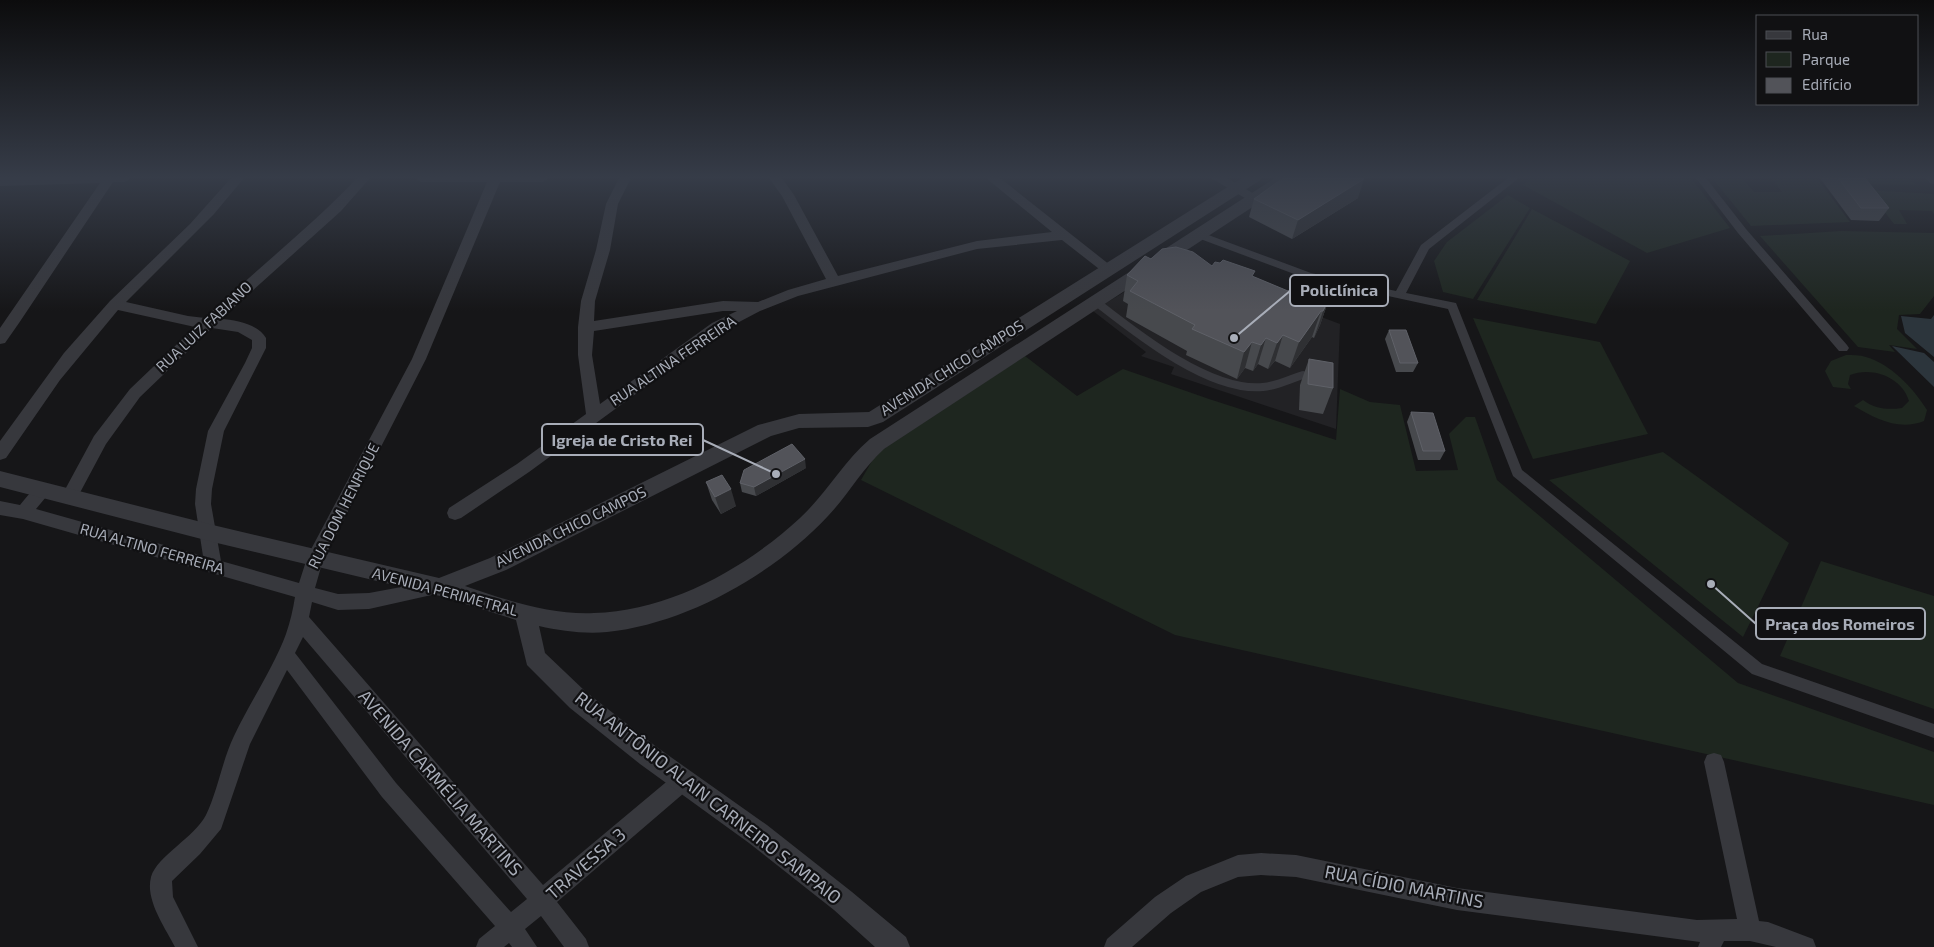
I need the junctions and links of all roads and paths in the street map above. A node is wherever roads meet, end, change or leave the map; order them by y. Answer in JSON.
{"nodes":[{"id":1,"x":79,"y":222,"type":"edge"},
{"id":2,"x":199,"y":222,"type":"edge"},
{"id":3,"x":320,"y":222,"type":"edge"},
{"id":4,"x":477,"y":222,"type":"edge"},
{"id":5,"x":607,"y":222,"type":"edge"},
{"id":6,"x":802,"y":222,"type":"edge"},
{"id":7,"x":1048,"y":222,"type":"edge"},
{"id":8,"x":1182,"y":222,"type":"edge"},
{"id":9,"x":1217,"y":222,"type":"edge"},
{"id":10,"x":1457,"y":222,"type":"edge"},
{"id":11,"x":1736,"y":222,"type":"edge"},
{"id":12,"x":1199,"y":234,"type":"junction"},
{"id":13,"x":1064,"y":235,"type":"junction"},
{"id":14,"x":1108,"y":269,"type":"junction"},
{"id":15,"x":834,"y":281,"type":"junction"},
{"id":16,"x":1399,"y":295,"type":"junction"},
{"id":17,"x":1095,"y":301,"type":"junction"},
{"id":18,"x":115,"y":304,"type":"junction"},
{"id":19,"x":760,"y":306,"type":"junction"},
{"id":20,"x":207,"y":323,"type":"junction"},
{"id":21,"x":585,"y":327,"type":"junction"},
{"id":22,"x":1014,"y":328,"type":"junction"},
{"id":23,"x":0,"y":339,"type":"edge"},
{"id":24,"x":1033,"y":343,"type":"junction"},
{"id":25,"x":1842,"y":348,"type":"dead end"},
{"id":26,"x":1302,"y":375,"type":"dead end"},
{"id":27,"x":594,"y":415,"type":"junction"},
{"id":28,"x":0,"y":454,"type":"edge"},
{"id":29,"x":849,"y":473,"type":"joint"},
{"id":30,"x":0,"y":479,"type":"edge"},
{"id":31,"x":43,"y":490,"type":"junction"},
{"id":32,"x":69,"y":497,"type":"junction"},
{"id":33,"x":0,"y":508,"type":"edge"},
{"id":34,"x":23,"y":512,"type":"junction"},
{"id":35,"x":455,"y":513,"type":"dead end"},
{"id":36,"x":209,"y":534,"type":"junction"},
{"id":37,"x":314,"y":560,"type":"junction"},
{"id":38,"x":214,"y":567,"type":"junction"},
{"id":39,"x":439,"y":587,"type":"junction"},
{"id":40,"x":304,"y":594,"type":"junction"},
{"id":41,"x":525,"y":613,"type":"junction"},
{"id":42,"x":300,"y":620,"type":"junction"},
{"id":43,"x":286,"y":655,"type":"junction"},
{"id":44,"x":1934,"y":731,"type":"edge"},
{"id":45,"x":1714,"y":762,"type":"dead end"},
{"id":46,"x":684,"y":780,"type":"junction"},
{"id":47,"x":543,"y":901,"type":"junction"},
{"id":48,"x":511,"y":928,"type":"junction"},
{"id":49,"x":1750,"y":930,"type":"junction"},
{"id":50,"x":1714,"y":939,"type":"edge"},
{"id":51,"x":187,"y":947,"type":"edge"},
{"id":52,"x":486,"y":947,"type":"edge"},
{"id":53,"x":526,"y":947,"type":"edge"},
{"id":54,"x":578,"y":947,"type":"edge"},
{"id":55,"x":896,"y":947,"type":"edge"},
{"id":56,"x":1115,"y":947,"type":"edge"},
{"id":57,"x":1804,"y":947,"type":"edge"}],
"edges":[{"from":1,"to":23,"type":"street"},
{"from":2,"to":18,"type":"street"},
{"from":3,"to":20,"type":"street","name":"RUA LUIZ FABIANO"},
{"from":4,"to":37,"type":"street","name":"RUA DOM HENRIQUE"},
{"from":5,"to":21,"type":"street"},
{"from":6,"to":15,"type":"street"},
{"from":7,"to":13,"type":"street"},
{"from":8,"to":14,"type":"street","name":"AVENIDA CHICO CAMPOS"},
{"from":9,"to":12,"type":"street","name":"AVENIDA CHICO CAMPOS"},
{"from":10,"to":16,"type":"street"},
{"from":11,"to":25,"type":"street"},
{"from":12,"to":16,"type":"street"},
{"from":12,"to":17,"type":"street","name":"AVENIDA CHICO CAMPOS"},
{"from":13,"to":14,"type":"street"},
{"from":13,"to":15,"type":"street","name":"RUA ALTINA FERREIRA"},
{"from":14,"to":22,"type":"street","name":"AVENIDA CHICO CAMPOS"},
{"from":15,"to":19,"type":"street","name":"RUA ALTINA FERREIRA"},
{"from":16,"to":44,"type":"street"},
{"from":17,"to":24,"type":"street","name":"AVENIDA CHICO CAMPOS"},
{"from":17,"to":26,"type":"lane"},
{"from":18,"to":20,"type":"street"},
{"from":18,"to":28,"type":"street"},
{"from":19,"to":21,"type":"street"},
{"from":19,"to":27,"type":"street","name":"RUA ALTINA FERREIRA"},
{"from":20,"to":32,"type":"street","name":"RUA LUIZ FABIANO"},
{"from":20,"to":36,"type":"street"},
{"from":21,"to":27,"type":"street"},
{"from":22,"to":24,"type":"street"},
{"from":22,"to":39,"type":"street","name":"AVENIDA CHICO CAMPOS"},
{"from":24,"to":29,"type":"street","name":"AVENIDA CHICO CAMPOS"},
{"from":27,"to":35,"type":"street","name":"RUA ALTINA FERREIRA"},
{"from":29,"to":41,"type":"street","name":"AVENIDA PERIMETRAL"},
{"from":30,"to":31,"type":"street","name":"AVENIDA PERIMETRAL"},
{"from":31,"to":32,"type":"street","name":"AVENIDA PERIMETRAL"},
{"from":31,"to":34,"type":"street"},
{"from":32,"to":36,"type":"street","name":"AVENIDA PERIMETRAL"},
{"from":33,"to":34,"type":"street","name":"RUA ALTINO FERREIRA"},
{"from":34,"to":38,"type":"street","name":"RUA ALTINO FERREIRA"},
{"from":36,"to":37,"type":"street","name":"AVENIDA PERIMETRAL"},
{"from":36,"to":38,"type":"street"},
{"from":37,"to":39,"type":"street","name":"AVENIDA PERIMETRAL"},
{"from":37,"to":40,"type":"street","name":"RUA DOM HENRIQUE"},
{"from":38,"to":40,"type":"street","name":"RUA ALTINO FERREIRA"},
{"from":39,"to":40,"type":"street","name":"RUA ALTINO FERREIRA"},
{"from":39,"to":41,"type":"street","name":"AVENIDA PERIMETRAL"},
{"from":40,"to":42,"type":"street","name":"RUA DOM HENRIQUE"},
{"from":41,"to":46,"type":"street","name":"RUA ANTÔNIO ALAIN CARNEIRO SAMPAIO"},
{"from":42,"to":43,"type":"street","name":"RUA DOM HENRIQUE"},
{"from":42,"to":47,"type":"street","name":"AVENIDA CARMÉLIA MARTINS"},
{"from":43,"to":48,"type":"street"},
{"from":43,"to":51,"type":"street","name":"RUA DOM HENRIQUE"},
{"from":45,"to":49,"type":"street"},
{"from":46,"to":47,"type":"street","name":"TRAVESSA 3"},
{"from":46,"to":55,"type":"street","name":"RUA ANTÔNIO ALAIN CARNEIRO SAMPAIO"},
{"from":47,"to":48,"type":"street","name":"TRAVESSA 3"},
{"from":47,"to":54,"type":"street","name":"AVENIDA CARMÉLIA MARTINS"},
{"from":48,"to":52,"type":"street","name":"TRAVESSA 3"},
{"from":48,"to":53,"type":"street"},
{"from":49,"to":50,"type":"street","name":"RUA CÍDIO MARTINS"},
{"from":49,"to":57,"type":"street","name":"RUA CÍDIO MARTINS"},
{"from":50,"to":56,"type":"street","name":"RUA CÍDIO MARTINS"}]}
